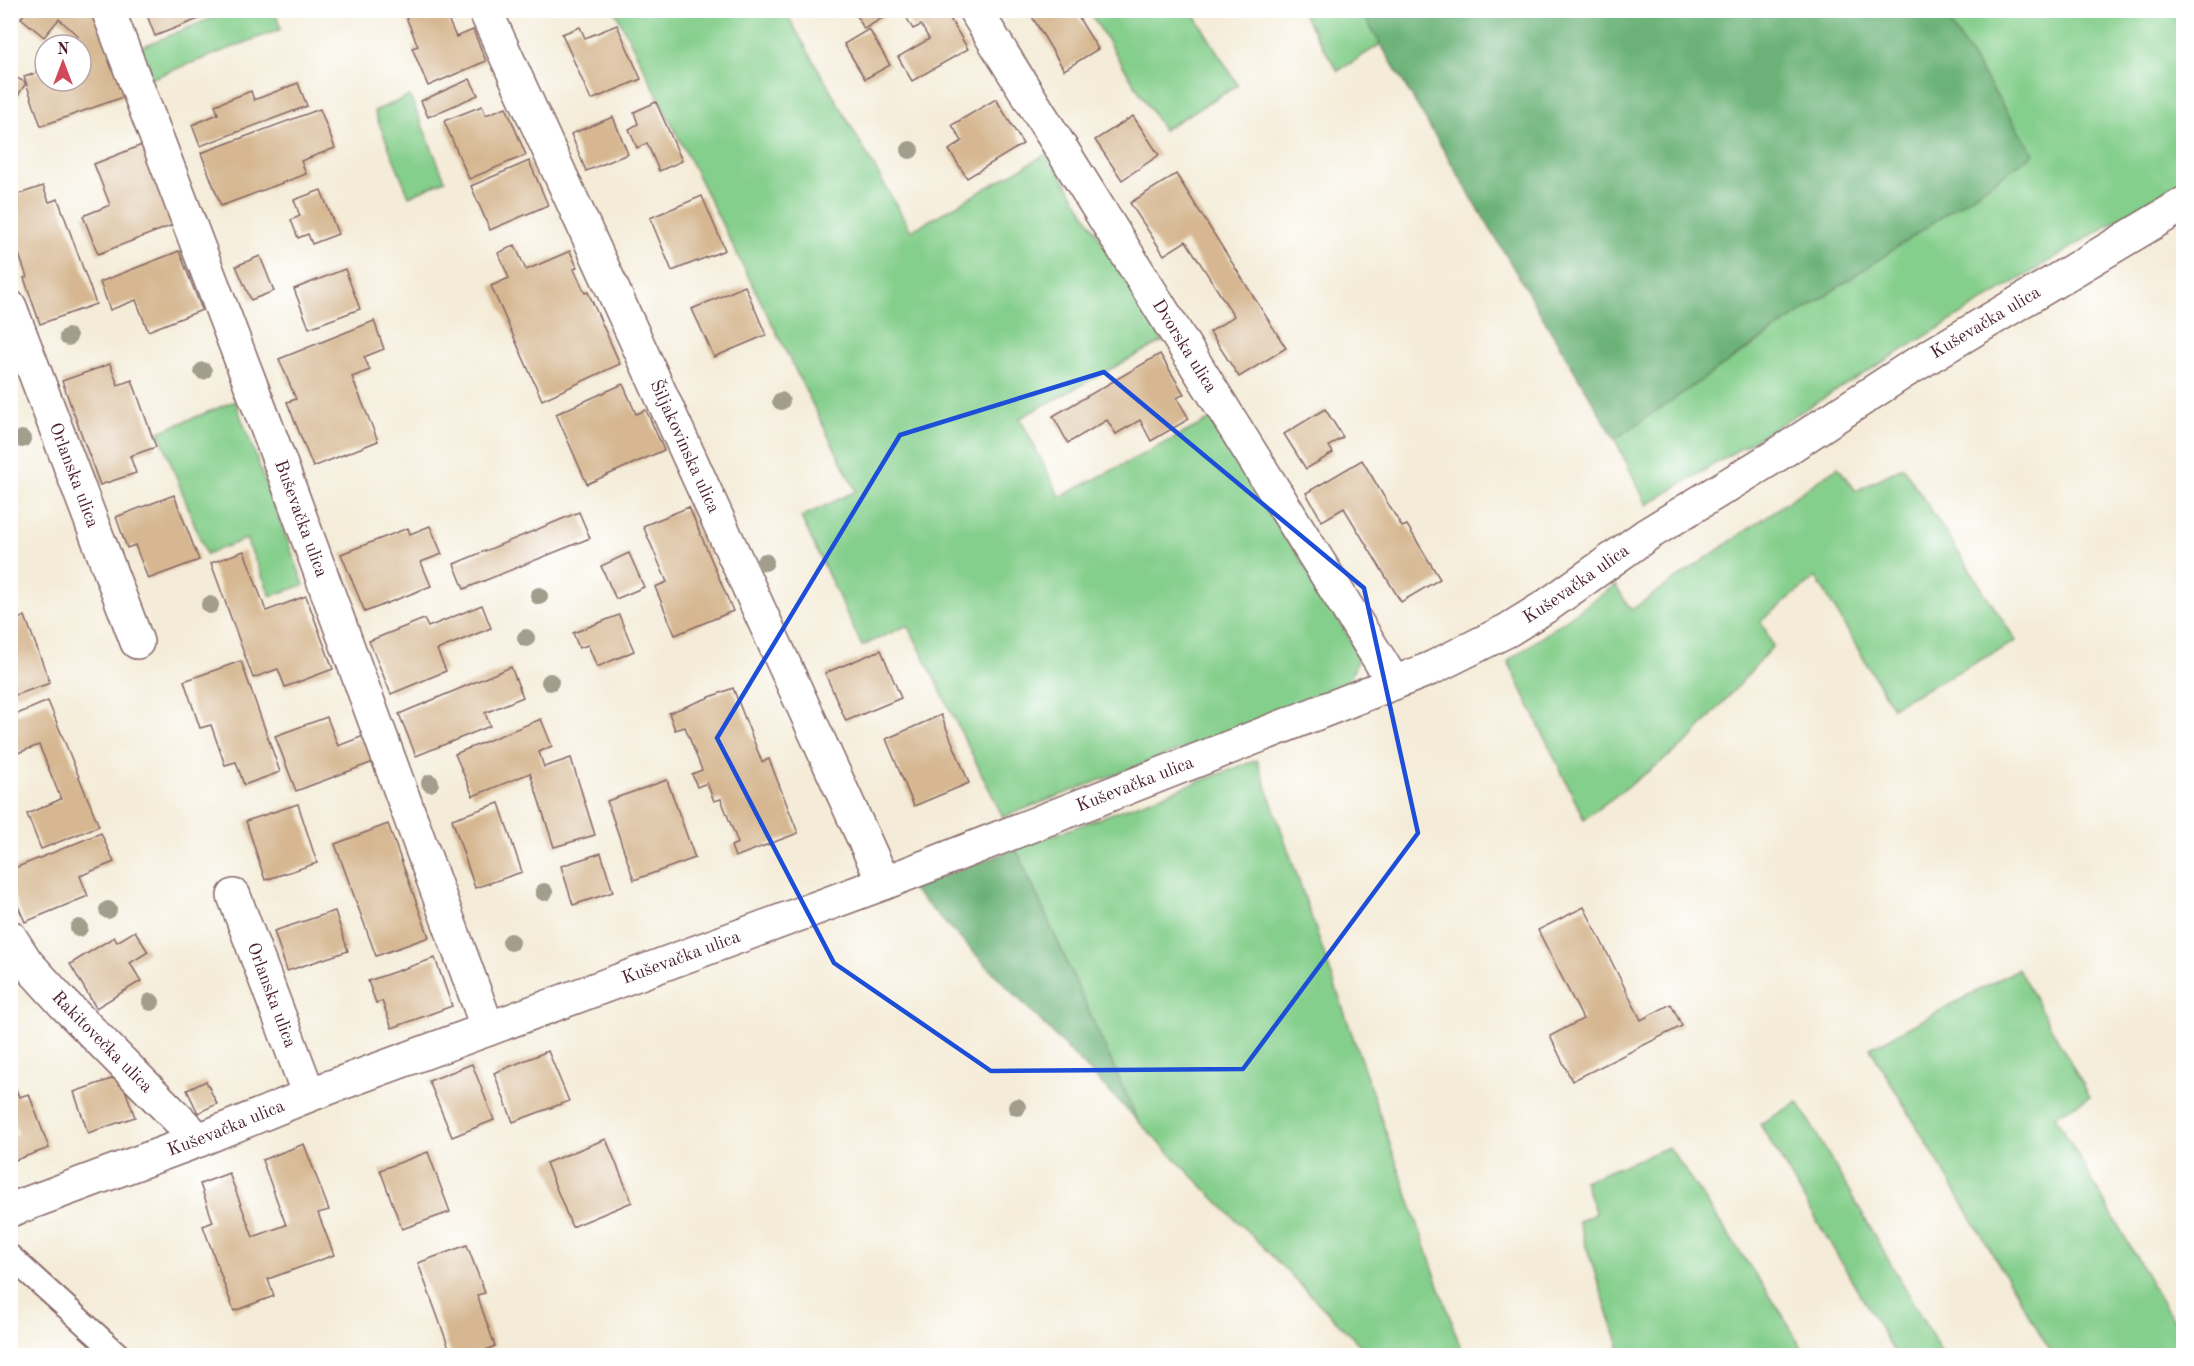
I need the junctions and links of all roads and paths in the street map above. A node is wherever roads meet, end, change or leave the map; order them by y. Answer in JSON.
{"nodes":[{"id":1,"x":108,"y":10,"type":"edge"},
{"id":2,"x":485,"y":10,"type":"edge"},
{"id":3,"x":975,"y":10,"type":"edge"},
{"id":4,"x":2184,"y":204,"type":"edge"},
{"id":5,"x":10,"y":307,"type":"edge"},
{"id":6,"x":137,"y":642,"type":"dead end"},
{"id":7,"x":1394,"y":683,"type":"junction"},
{"id":8,"x":884,"y":883,"type":"junction"},
{"id":9,"x":234,"y":896,"type":"dead end"},
{"id":10,"x":10,"y":937,"type":"edge"},
{"id":11,"x":488,"y":1029,"type":"junction"},
{"id":12,"x":309,"y":1095,"type":"junction"},
{"id":13,"x":199,"y":1140,"type":"junction"},
{"id":14,"x":10,"y":1210,"type":"edge"},
{"id":15,"x":10,"y":1256,"type":"edge"},
{"id":16,"x":120,"y":1356,"type":"edge"}],
"edges":[{"from":1,"to":11,"type":"street","name":"Buševačka ulica"},
{"from":2,"to":8,"type":"street","name":"Šiljakovinska ulica"},
{"from":3,"to":7,"type":"street","name":"Dvorska ulica"},
{"from":4,"to":7,"type":"street","name":"Kuševačka ulica"},
{"from":5,"to":6,"type":"street","name":"Orlanska ulica"},
{"from":7,"to":8,"type":"street","name":"Kuševačka ulica"},
{"from":8,"to":11,"type":"street","name":"Kuševačka ulica"},
{"from":9,"to":12,"type":"street","name":"Orlanska ulica"},
{"from":10,"to":13,"type":"street","name":"Rakitovečka ulica"},
{"from":11,"to":12,"type":"street","name":"Kuševačka ulica"},
{"from":12,"to":13,"type":"street","name":"Kuševačka ulica"},
{"from":13,"to":14,"type":"street","name":"Kuševačka ulica"},
{"from":15,"to":16,"type":"lane"}]}
